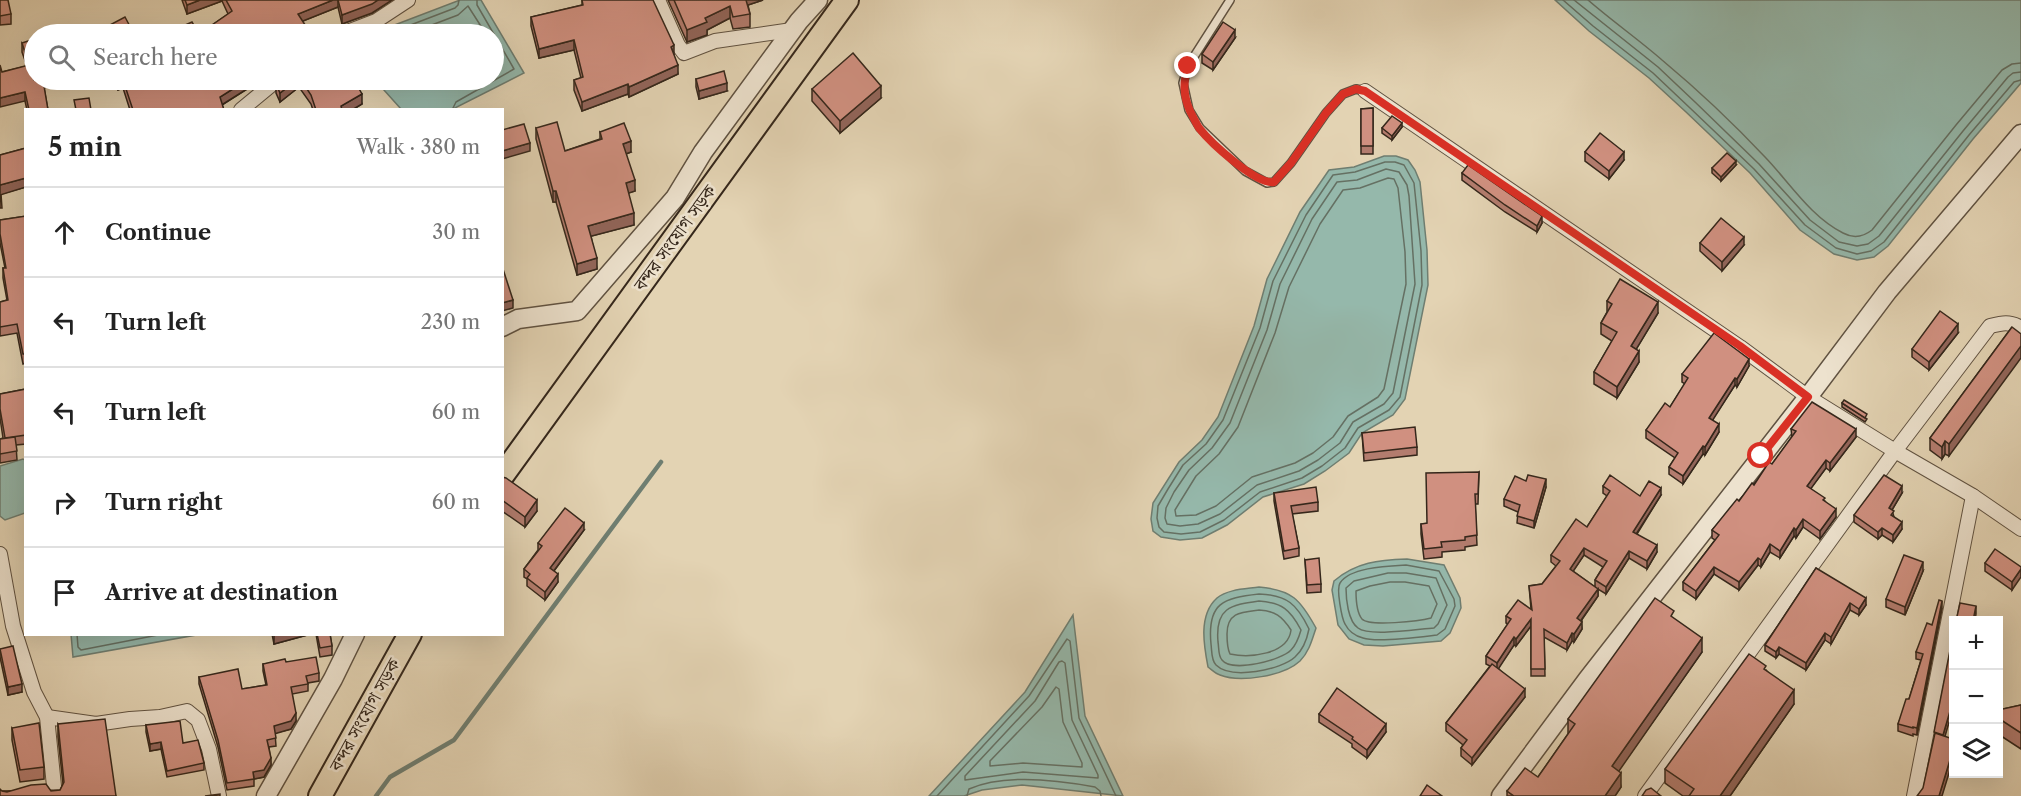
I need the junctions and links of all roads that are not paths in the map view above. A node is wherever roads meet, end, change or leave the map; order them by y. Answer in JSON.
{"nodes":[{"id":1,"x":408,"y":0,"type":"edge"},
{"id":2,"x":658,"y":0,"type":"edge"},
{"id":3,"x":818,"y":0,"type":"edge"},
{"id":4,"x":847,"y":0,"type":"edge"},
{"id":5,"x":1230,"y":0,"type":"edge"},
{"id":6,"x":368,"y":24,"type":"edge"},
{"id":7,"x":792,"y":30,"type":"junction"},
{"id":8,"x":265,"y":90,"type":"edge"},
{"id":9,"x":1365,"y":91,"type":"joint"},
{"id":10,"x":243,"y":108,"type":"edge"},
{"id":11,"x":2021,"y":134,"type":"edge"},
{"id":12,"x":504,"y":326,"type":"edge"},
{"id":13,"x":2021,"y":328,"type":"edge"},
{"id":14,"x":1808,"y":397,"type":"junction"},
{"id":15,"x":1895,"y":451,"type":"junction"},
{"id":16,"x":504,"y":473,"type":"edge"},
{"id":17,"x":1973,"y":496,"type":"junction"},
{"id":18,"x":2021,"y":529,"type":"edge"},
{"id":19,"x":0,"y":554,"type":"edge"},
{"id":20,"x":354,"y":636,"type":"edge"},
{"id":21,"x":409,"y":636,"type":"edge"},
{"id":22,"x":47,"y":717,"type":"junction"},
{"id":23,"x":37,"y":788,"type":"edge"},
{"id":24,"x":54,"y":791,"type":"edge"},
{"id":25,"x":219,"y":796,"type":"edge"},
{"id":26,"x":266,"y":796,"type":"edge"},
{"id":27,"x":320,"y":796,"type":"edge"},
{"id":28,"x":1501,"y":796,"type":"edge"},
{"id":29,"x":1645,"y":796,"type":"edge"},
{"id":30,"x":1914,"y":796,"type":"edge"}],
"edges":[{"from":1,"to":6,"type":"street"},
{"from":2,"to":7,"type":"street"},
{"from":3,"to":7,"type":"street"},
{"from":4,"to":16,"type":"highway","name":"বন্দর সংযোগ সড়ক"},
{"from":5,"to":9,"type":"lane"},
{"from":7,"to":12,"type":"street"},
{"from":8,"to":10,"type":"street"},
{"from":9,"to":14,"type":"street"},
{"from":11,"to":14,"type":"street"},
{"from":13,"to":15,"type":"street"},
{"from":14,"to":15,"type":"street"},
{"from":14,"to":28,"type":"street"},
{"from":15,"to":17,"type":"street"},
{"from":15,"to":29,"type":"street"},
{"from":17,"to":18,"type":"street"},
{"from":17,"to":30,"type":"street"},
{"from":19,"to":22,"type":"street"},
{"from":20,"to":26,"type":"street"},
{"from":21,"to":27,"type":"highway","name":"বন্দর সংযোগ সড়ক"},
{"from":22,"to":24,"type":"street"},
{"from":22,"to":25,"type":"street"},
{"from":23,"to":24,"type":"street"}]}
